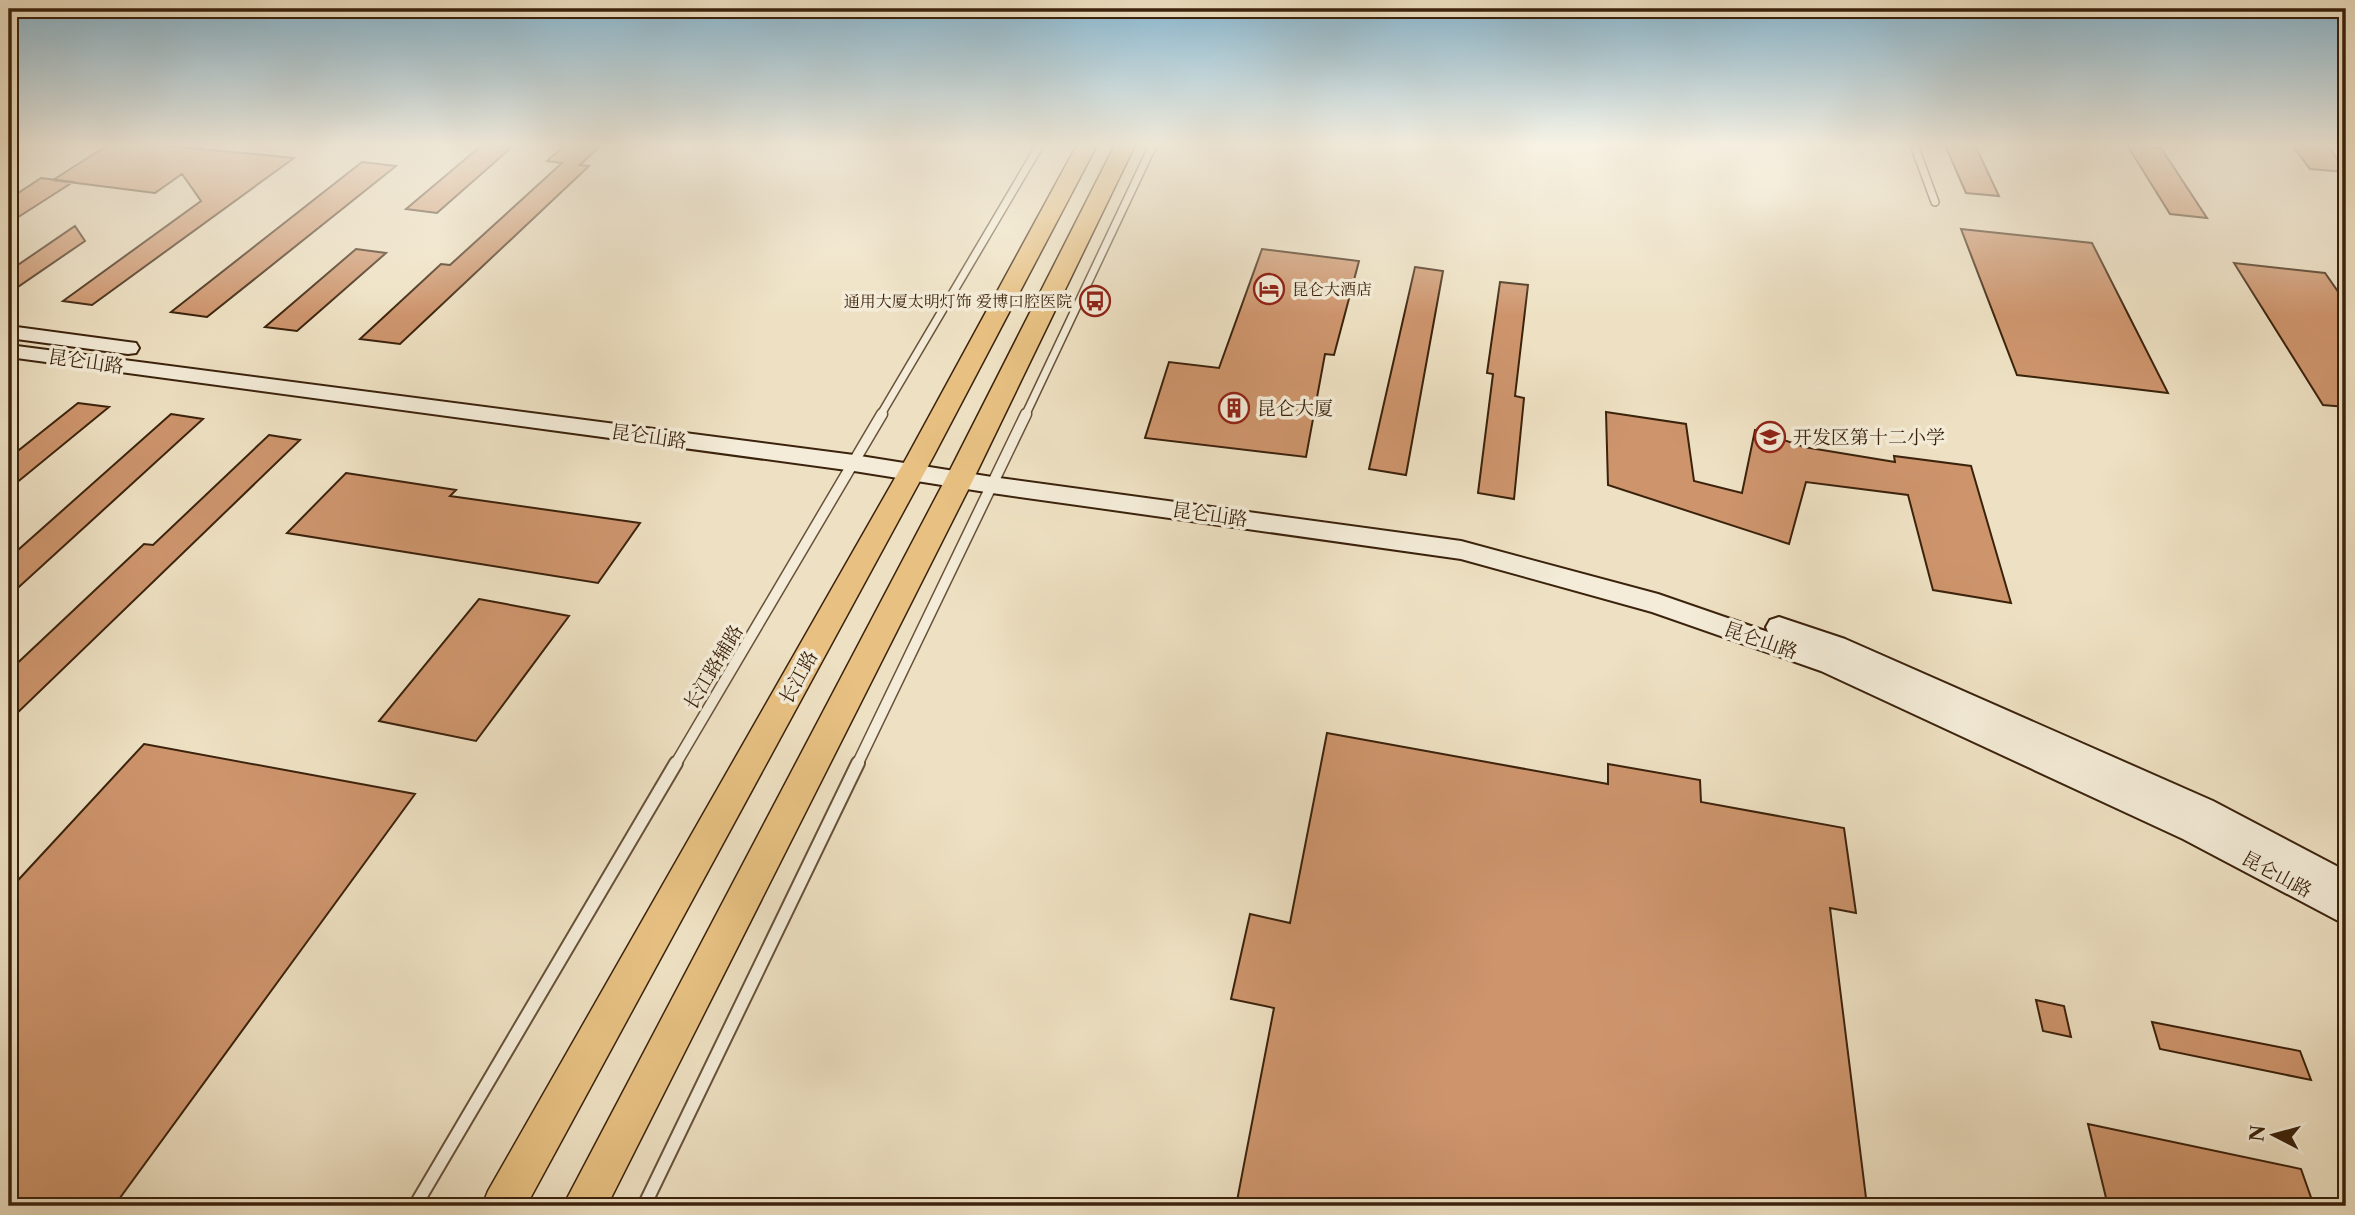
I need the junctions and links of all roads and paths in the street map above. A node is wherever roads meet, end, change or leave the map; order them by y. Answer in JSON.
{"nodes":[{"id":1,"x":1007,"y":202,"type":"edge"},
{"id":2,"x":1057,"y":202,"type":"edge"},
{"id":3,"x":1097,"y":202,"type":"edge"},
{"id":4,"x":1126,"y":202,"type":"edge"},
{"id":5,"x":9,"y":332,"type":"edge"},
{"id":6,"x":9,"y":351,"type":"edge"},
{"id":7,"x":858,"y":456,"type":"junction"},
{"id":8,"x":916,"y":464,"type":"junction"},
{"id":9,"x":963,"y":472,"type":"junction"},
{"id":10,"x":996,"y":478,"type":"junction"},
{"id":11,"x":2346,"y":886,"type":"edge"},
{"id":12,"x":2346,"y":911,"type":"edge"},
{"id":13,"x":415,"y":1206,"type":"edge"},
{"id":14,"x":503,"y":1206,"type":"edge"},
{"id":15,"x":584,"y":1206,"type":"edge"},
{"id":16,"x":644,"y":1206,"type":"edge"}],
"edges":[{"from":1,"to":7,"type":"lane","name":"长江路辅路"},
{"from":2,"to":8,"type":"main road","name":"长江路"},
{"from":3,"to":9,"type":"main road"},
{"from":4,"to":10,"type":"lane"},
{"from":5,"to":7,"type":"street","name":"昆仑山路"},
{"from":6,"to":7,"type":"street","name":"昆仑山路"},
{"from":7,"to":8,"type":"street","name":"昆仑山路"},
{"from":7,"to":13,"type":"lane","name":"长江路辅路"},
{"from":8,"to":9,"type":"street","name":"昆仑山路"},
{"from":8,"to":14,"type":"main road","name":"长江路"},
{"from":9,"to":10,"type":"street","name":"昆仑山路"},
{"from":9,"to":15,"type":"main road"},
{"from":10,"to":11,"type":"street","name":"昆仑山路"},
{"from":10,"to":12,"type":"street","name":"昆仑山路"},
{"from":10,"to":16,"type":"lane"}]}
